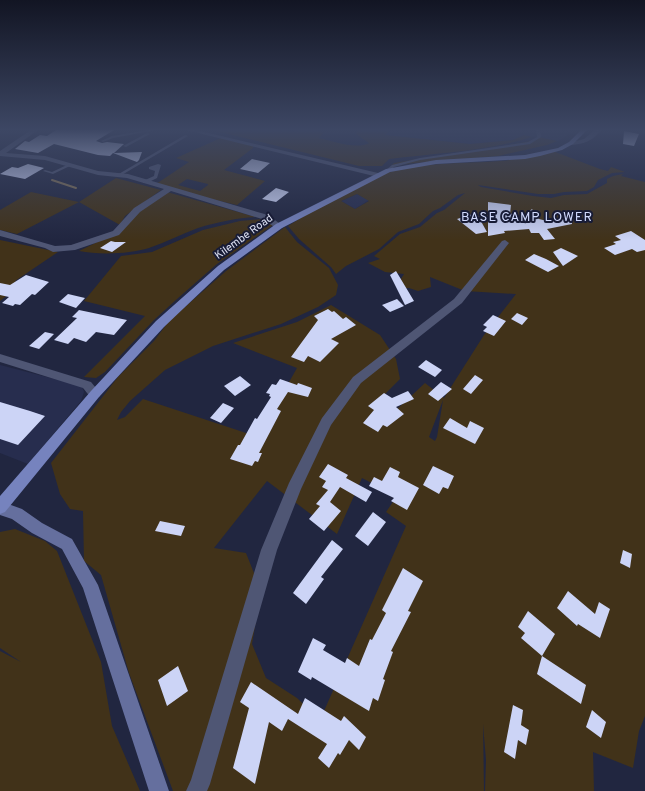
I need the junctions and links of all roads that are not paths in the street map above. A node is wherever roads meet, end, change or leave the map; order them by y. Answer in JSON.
{"nodes":[{"id":1,"x":66,"y":167,"type":"edge"},
{"id":2,"x":77,"y":167,"type":"edge"},
{"id":3,"x":132,"y":167,"type":"edge"},
{"id":4,"x":345,"y":167,"type":"edge"},
{"id":5,"x":392,"y":167,"type":"edge"},
{"id":6,"x":407,"y":167,"type":"edge"},
{"id":7,"x":157,"y":170,"type":"dead end"},
{"id":8,"x":388,"y":170,"type":"junction"},
{"id":9,"x":45,"y":171,"type":"dead end"},
{"id":10,"x":378,"y":174,"type":"junction"},
{"id":11,"x":119,"y":175,"type":"junction"},
{"id":12,"x":145,"y":182,"type":"junction"},
{"id":13,"x":170,"y":189,"type":"junction"},
{"id":14,"x":279,"y":226,"type":"junction"},
{"id":15,"x":0,"y":233,"type":"edge"},
{"id":16,"x":505,"y":243,"type":"dead end"},
{"id":17,"x":0,"y":358,"type":"edge"},
{"id":18,"x":95,"y":394,"type":"junction"},
{"id":19,"x":0,"y":508,"type":"edge"},
{"id":20,"x":159,"y":791,"type":"edge"},
{"id":21,"x":196,"y":791,"type":"edge"}],
"edges":[{"from":1,"to":9,"type":"lane"},
{"from":2,"to":11,"type":"street"},
{"from":3,"to":11,"type":"lane"},
{"from":4,"to":10,"type":"street"},
{"from":5,"to":8,"type":"lane"},
{"from":6,"to":8,"type":"main road","name":"Kilembe Road"},
{"from":7,"to":12,"type":"lane"},
{"from":8,"to":10,"type":"main road","name":"Kilembe Road"},
{"from":10,"to":14,"type":"main road","name":"Kilembe Road"},
{"from":11,"to":12,"type":"street"},
{"from":12,"to":13,"type":"street"},
{"from":13,"to":14,"type":"street"},
{"from":13,"to":15,"type":"street"},
{"from":14,"to":18,"type":"main road","name":"Kilembe Road"},
{"from":16,"to":21,"type":"street"},
{"from":17,"to":18,"type":"street"},
{"from":18,"to":19,"type":"main road","name":"Kilembe Road"},
{"from":19,"to":20,"type":"street"}]}
